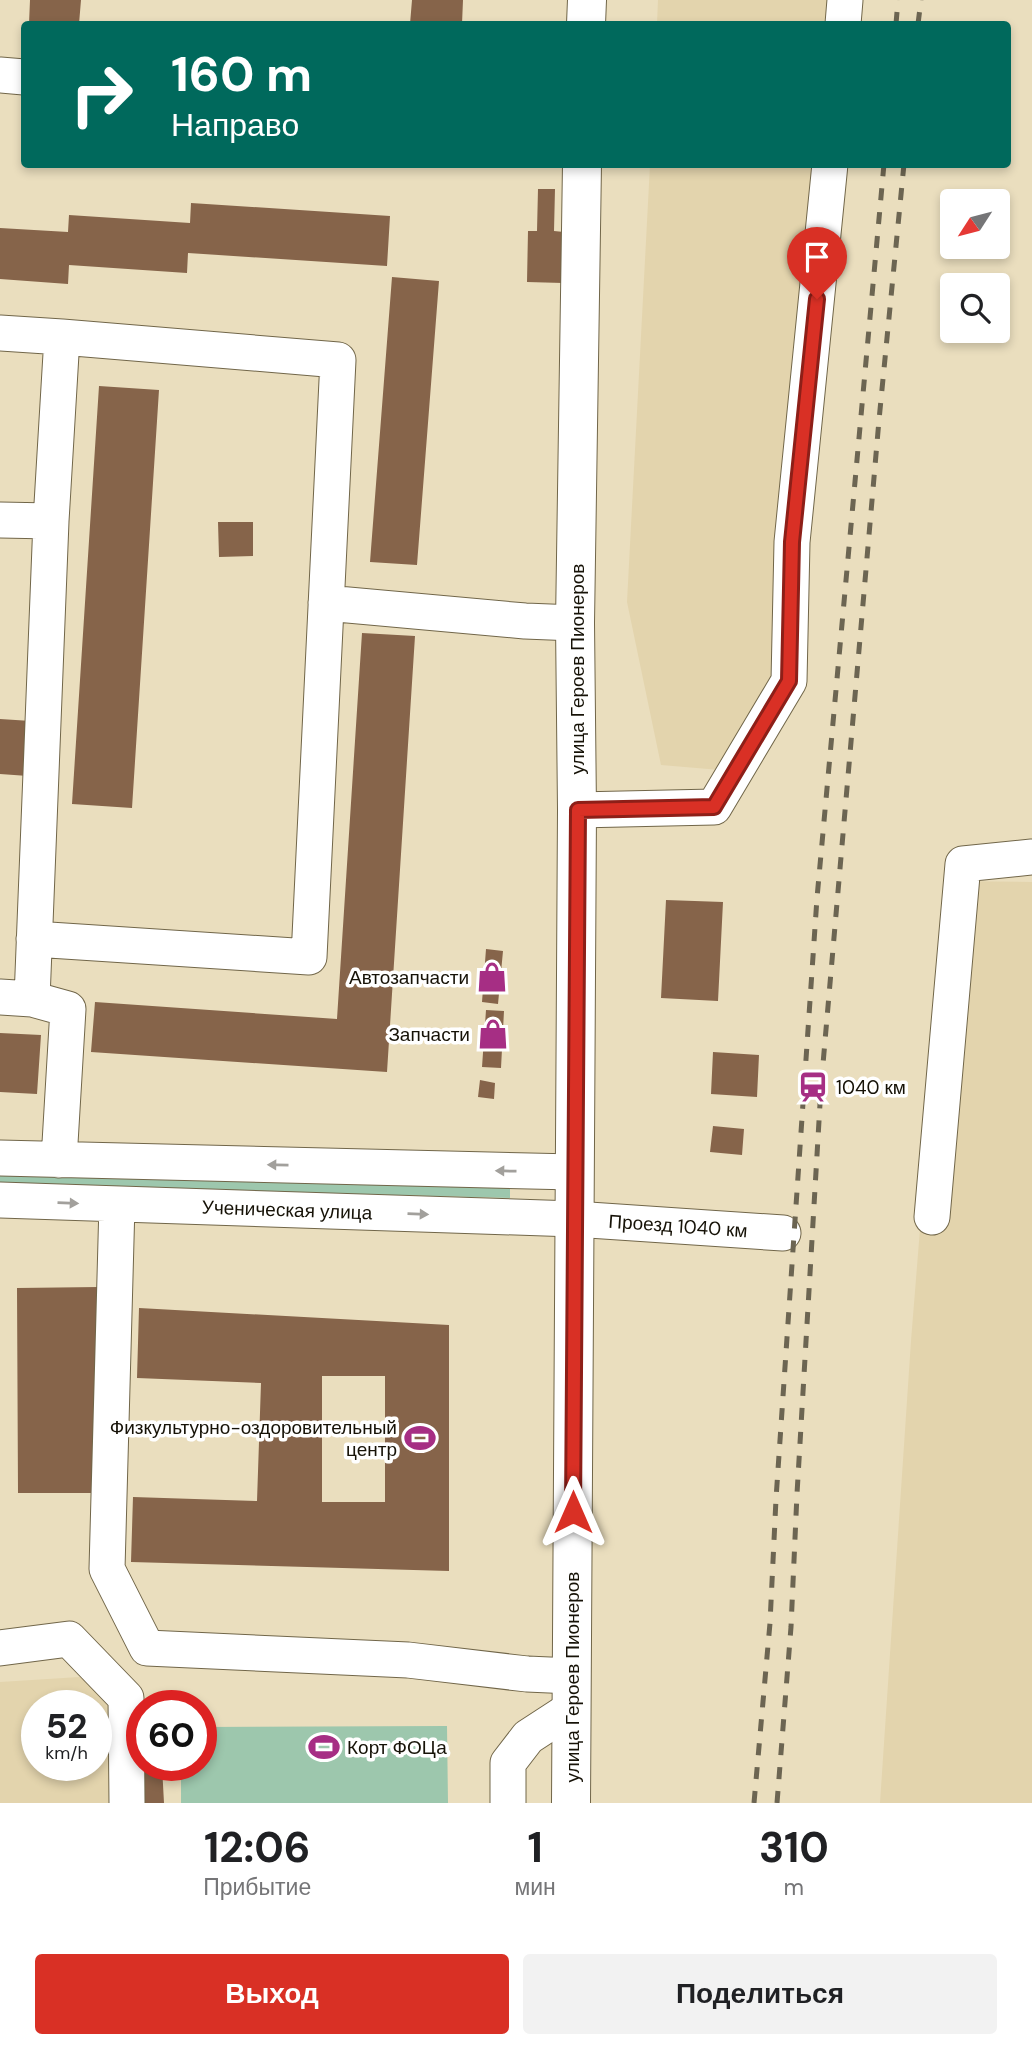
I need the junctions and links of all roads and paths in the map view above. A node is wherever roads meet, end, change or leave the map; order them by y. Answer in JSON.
{"nodes":[{"id":1,"x":587,"y":0,"type":"edge"},
{"id":2,"x":845,"y":0,"type":"edge"},
{"id":3,"x":586,"y":21,"type":"edge"},
{"id":4,"x":843,"y":21,"type":"edge"},
{"id":5,"x":0,"y":75,"type":"edge"},
{"id":6,"x":21,"y":77,"type":"edge"},
{"id":7,"x":582,"y":168,"type":"edge"},
{"id":8,"x":830,"y":168,"type":"edge"},
{"id":9,"x":0,"y":333,"type":"edge"},
{"id":10,"x":62,"y":337,"type":"junction"},
{"id":11,"x":0,"y":520,"type":"edge"},
{"id":12,"x":51,"y":521,"type":"junction"},
{"id":13,"x":327,"y":603,"type":"junction"},
{"id":14,"x":575,"y":623,"type":"junction"},
{"id":15,"x":578,"y":810,"type":"junction"},
{"id":16,"x":1032,"y":857,"type":"edge"},
{"id":17,"x":34,"y":939,"type":"junction"},
{"id":18,"x":16,"y":998,"type":"edge"},
{"id":19,"x":0,"y":1158,"type":"edge"},
{"id":20,"x":59,"y":1160,"type":"junction"},
{"id":21,"x":574,"y":1172,"type":"junction"},
{"id":22,"x":0,"y":1200,"type":"edge"},
{"id":23,"x":117,"y":1204,"type":"junction"},
{"id":24,"x":932,"y":1217,"type":"dead end"},
{"id":25,"x":574,"y":1219,"type":"junction"},
{"id":26,"x":783,"y":1233,"type":"dead end"},
{"id":27,"x":0,"y":1647,"type":"edge"},
{"id":28,"x":571,"y":1693,"type":"junction"},
{"id":29,"x":127,"y":1803,"type":"edge"},
{"id":30,"x":508,"y":1803,"type":"edge"},
{"id":31,"x":571,"y":1803,"type":"edge"}],
"edges":[{"from":1,"to":3,"type":"main road"},
{"from":2,"to":4,"type":"street"},
{"from":5,"to":6,"type":"street"},
{"from":7,"to":14,"type":"main road","name":"улица Героев Пионеров"},
{"from":8,"to":15,"type":"street"},
{"from":9,"to":10,"type":"street"},
{"from":10,"to":12,"type":"street"},
{"from":10,"to":13,"type":"street"},
{"from":11,"to":12,"type":"street"},
{"from":12,"to":17,"type":"street"},
{"from":13,"to":14,"type":"street"},
{"from":13,"to":17,"type":"street"},
{"from":14,"to":15,"type":"main road","name":"улица Героев Пионеров"},
{"from":15,"to":21,"type":"main road","name":"улица Героев Пионеров"},
{"from":16,"to":24,"type":"street"},
{"from":17,"to":18,"type":"street"},
{"from":18,"to":20,"type":"street"},
{"from":19,"to":20,"type":"street"},
{"from":21,"to":20,"type":"street","one_way":true},
{"from":21,"to":25,"type":"main road","name":"улица Героев Пионеров"},
{"from":22,"to":23,"type":"street","name":"Ученическая улица","one_way":true},
{"from":23,"to":25,"type":"street","name":"Ученическая улица","one_way":true},
{"from":23,"to":28,"type":"street"},
{"from":25,"to":26,"type":"street","name":"Проезд 1040 км"},
{"from":25,"to":28,"type":"main road","name":"улица Героев Пионеров"},
{"from":27,"to":29,"type":"street"},
{"from":28,"to":30,"type":"street"},
{"from":28,"to":31,"type":"main road","name":"улица Героев Пионеров"}]}
